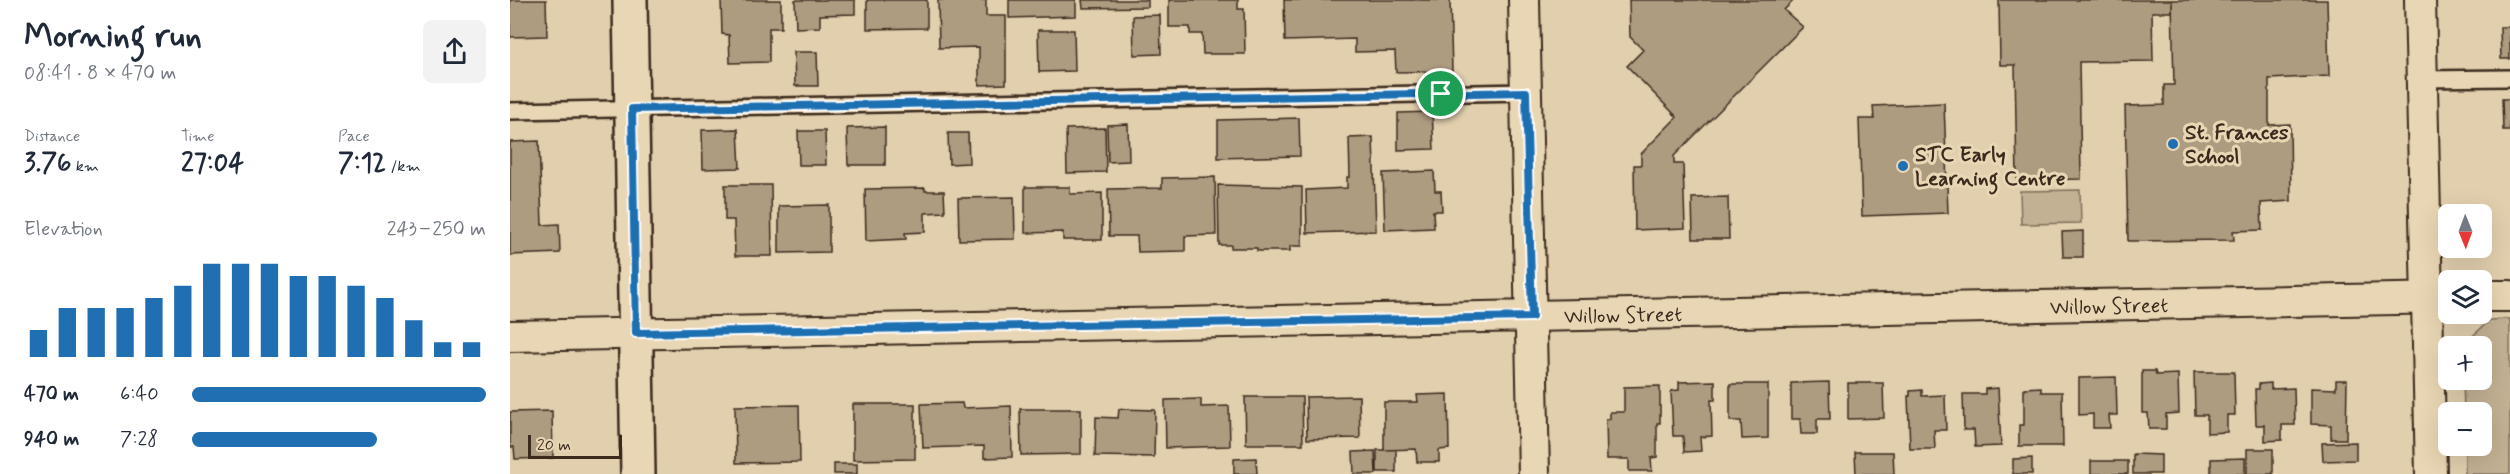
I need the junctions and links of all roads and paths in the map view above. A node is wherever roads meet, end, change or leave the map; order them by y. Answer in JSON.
{"nodes":[{"id":1,"x":630,"y":0,"type":"edge"},
{"id":2,"x":1524,"y":0,"type":"edge"},
{"id":3,"x":2420,"y":0,"type":"edge"},
{"id":4,"x":2510,"y":78,"type":"edge"},
{"id":5,"x":2421,"y":79,"type":"junction"},
{"id":6,"x":1526,"y":92,"type":"junction"},
{"id":7,"x":632,"y":109,"type":"junction"},
{"id":8,"x":510,"y":111,"type":"edge"},
{"id":9,"x":2492,"y":296,"type":"edge"},
{"id":10,"x":2510,"y":296,"type":"edge"},
{"id":11,"x":2438,"y":299,"type":"edge"},
{"id":12,"x":1532,"y":317,"type":"junction"},
{"id":13,"x":636,"y":333,"type":"junction"},
{"id":14,"x":510,"y":336,"type":"edge"},
{"id":15,"x":638,"y":474,"type":"edge"},
{"id":16,"x":1534,"y":474,"type":"edge"},
{"id":17,"x":2431,"y":474,"type":"edge"}],
"edges":[{"from":1,"to":7,"type":"street"},
{"from":2,"to":6,"type":"street"},
{"from":3,"to":5,"type":"street"},
{"from":4,"to":5,"type":"lane"},
{"from":5,"to":11,"type":"street"},
{"from":6,"to":7,"type":"lane"},
{"from":6,"to":12,"type":"street"},
{"from":7,"to":8,"type":"lane"},
{"from":7,"to":13,"type":"street"},
{"from":9,"to":10,"type":"street"},
{"from":11,"to":12,"type":"street","name":"Willow Street"},
{"from":11,"to":17,"type":"street"},
{"from":12,"to":13,"type":"street","name":"Willow Street"},
{"from":12,"to":16,"type":"street"},
{"from":13,"to":14,"type":"street","name":"Willow Street"},
{"from":13,"to":15,"type":"street"}]}
